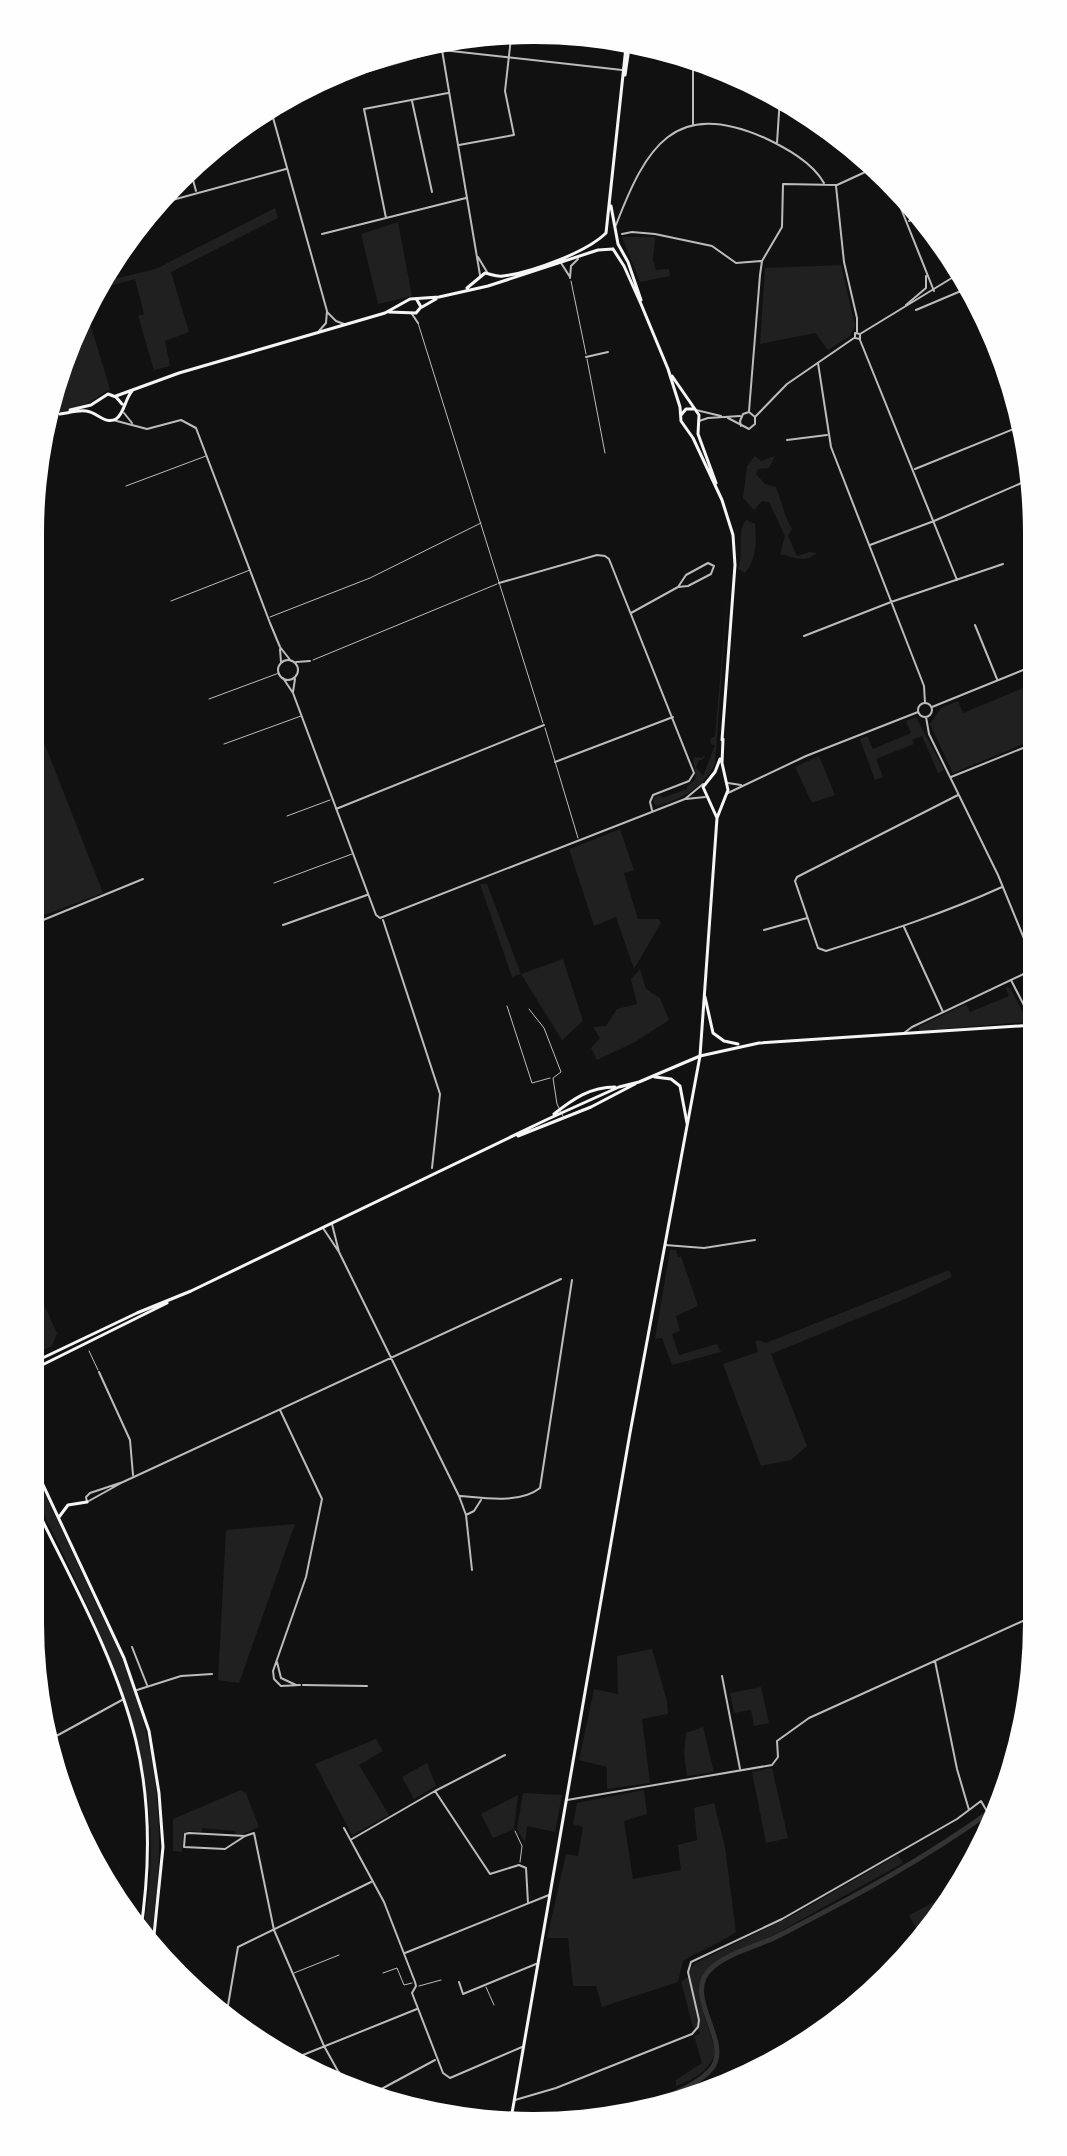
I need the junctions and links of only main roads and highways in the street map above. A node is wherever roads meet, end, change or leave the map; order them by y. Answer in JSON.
{"nodes":[{"id":1,"x":627,"y":53,"type":"edge"},
{"id":2,"x":628,"y":53,"type":"edge"},
{"id":3,"x":623,"y":78,"type":"junction"},
{"id":4,"x":610,"y":203,"type":"junction"},
{"id":5,"x":615,"y":232,"type":"junction"},
{"id":6,"x":606,"y":233,"type":"junction"},
{"id":7,"x":601,"y":240,"type":"junction"},
{"id":8,"x":618,"y":244,"type":"junction"},
{"id":9,"x":605,"y":249,"type":"junction"},
{"id":10,"x":613,"y":249,"type":"junction"},
{"id":11,"x":490,"y":274,"type":"junction"},
{"id":12,"x":480,"y":277,"type":"junction"},
{"id":13,"x":490,"y":285,"type":"junction"},
{"id":14,"x":484,"y":286,"type":"junction"},
{"id":15,"x":463,"y":290,"type":"junction"},
{"id":16,"x":439,"y":297,"type":"junction"},
{"id":17,"x":417,"y":299,"type":"junction"},
{"id":18,"x":407,"y":301,"type":"junction"},
{"id":19,"x":641,"y":304,"type":"junction"},
{"id":20,"x":420,"y":310,"type":"junction"},
{"id":21,"x":409,"y":312,"type":"junction"},
{"id":22,"x":385,"y":313,"type":"junction"},
{"id":23,"x":668,"y":369,"type":"junction"},
{"id":24,"x":136,"y":388,"type":"junction"},
{"id":25,"x":116,"y":396,"type":"junction"},
{"id":26,"x":98,"y":401,"type":"junction"},
{"id":27,"x":122,"y":409,"type":"junction"},
{"id":28,"x":694,"y":409,"type":"junction"},
{"id":29,"x":60,"y":414,"type":"joint"},
{"id":30,"x":98,"y":415,"type":"junction"},
{"id":31,"x":680,"y":417,"type":"junction"},
{"id":32,"x":698,"y":423,"type":"junction"},
{"id":33,"x":683,"y":424,"type":"junction"},
{"id":34,"x":720,"y":495,"type":"junction"},
{"id":35,"x":723,"y":739,"type":"junction"},
{"id":36,"x":709,"y":778,"type":"junction"},
{"id":37,"x":725,"y":781,"type":"junction"},
{"id":38,"x":706,"y":798,"type":"junction"},
{"id":39,"x":718,"y":801,"type":"junction"},
{"id":40,"x":717,"y":818,"type":"junction"},
{"id":41,"x":705,"y":997,"type":"junction"},
{"id":42,"x":1023,"y":1026,"type":"edge"},
{"id":43,"x":742,"y":1045,"type":"junction"},
{"id":44,"x":700,"y":1056,"type":"junction"},
{"id":45,"x":651,"y":1076,"type":"junction"},
{"id":46,"x":639,"y":1082,"type":"junction"},
{"id":47,"x":619,"y":1087,"type":"junction"},
{"id":48,"x":583,"y":1094,"type":"junction"},
{"id":49,"x":593,"y":1099,"type":"junction"},
{"id":50,"x":579,"y":1105,"type":"junction"},
{"id":51,"x":591,"y":1107,"type":"junction"},
{"id":52,"x":586,"y":1109,"type":"junction"},
{"id":53,"x":561,"y":1112,"type":"junction"},
{"id":54,"x":687,"y":1123,"type":"junction"},
{"id":55,"x":503,"y":1141,"type":"junction"},
{"id":56,"x":179,"y":1297,"type":"junction"},
{"id":57,"x":44,"y":1358,"type":"edge"},
{"id":58,"x":44,"y":1366,"type":"edge"},
{"id":59,"x":44,"y":1486,"type":"edge"},
{"id":60,"x":87,"y":1502,"type":"road end"},
{"id":61,"x":59,"y":1517,"type":"junction"},
{"id":62,"x":44,"y":1525,"type":"edge"},
{"id":63,"x":142,"y":1916,"type":"edge"},
{"id":64,"x":155,"y":1932,"type":"edge"},
{"id":65,"x":512,"y":2111,"type":"edge"}],
"edges":[{"from":1,"to":3,"type":"main road"},
{"from":2,"to":3,"type":"main road"},
{"from":3,"to":4,"type":"main road"},
{"from":4,"to":5,"type":"main road"},
{"from":4,"to":6,"type":"main road"},
{"from":5,"to":6,"type":"main road"},
{"from":5,"to":8,"type":"main road"},
{"from":6,"to":7,"type":"main road"},
{"from":7,"to":9,"type":"main road"},
{"from":7,"to":11,"type":"main road"},
{"from":8,"to":10,"type":"main road"},
{"from":8,"to":19,"type":"main road"},
{"from":9,"to":10,"type":"main road"},
{"from":9,"to":13,"type":"main road"},
{"from":10,"to":19,"type":"main road"},
{"from":11,"to":12,"type":"main road"},
{"from":11,"to":13,"type":"main road"},
{"from":12,"to":14,"type":"main road"},
{"from":12,"to":15,"type":"main road"},
{"from":13,"to":14,"type":"main road"},
{"from":14,"to":15,"type":"main road"},
{"from":15,"to":16,"type":"main road"},
{"from":16,"to":17,"type":"main road"},
{"from":16,"to":20,"type":"main road"},
{"from":17,"to":18,"type":"main road"},
{"from":17,"to":20,"type":"main road"},
{"from":18,"to":21,"type":"main road"},
{"from":18,"to":22,"type":"main road"},
{"from":19,"to":23,"type":"main road"},
{"from":20,"to":21,"type":"main road"},
{"from":21,"to":22,"type":"main road"},
{"from":22,"to":24,"type":"main road"},
{"from":23,"to":28,"type":"main road"},
{"from":23,"to":31,"type":"main road"},
{"from":24,"to":25,"type":"main road"},
{"from":24,"to":27,"type":"main road"},
{"from":25,"to":26,"type":"main road"},
{"from":25,"to":27,"type":"main road"},
{"from":26,"to":29,"type":"main road"},
{"from":26,"to":30,"type":"main road"},
{"from":27,"to":30,"type":"main road"},
{"from":28,"to":31,"type":"main road"},
{"from":28,"to":32,"type":"main road"},
{"from":29,"to":30,"type":"main road"},
{"from":31,"to":33,"type":"main road"},
{"from":32,"to":33,"type":"main road"},
{"from":32,"to":34,"type":"main road"},
{"from":33,"to":34,"type":"main road"},
{"from":34,"to":35,"type":"main road"},
{"from":35,"to":36,"type":"main road"},
{"from":35,"to":37,"type":"main road"},
{"from":36,"to":37,"type":"main road"},
{"from":36,"to":38,"type":"main road"},
{"from":37,"to":39,"type":"main road"},
{"from":38,"to":39,"type":"main road"},
{"from":38,"to":40,"type":"main road"},
{"from":39,"to":40,"type":"main road"},
{"from":40,"to":41,"type":"main road"},
{"from":41,"to":43,"type":"main road"},
{"from":41,"to":44,"type":"main road"},
{"from":42,"to":43,"type":"main road"},
{"from":43,"to":44,"type":"main road"},
{"from":44,"to":45,"type":"main road"},
{"from":44,"to":54,"type":"main road"},
{"from":45,"to":46,"type":"main road"},
{"from":45,"to":54,"type":"main road"},
{"from":46,"to":47,"type":"main road"},
{"from":46,"to":51,"type":"main road"},
{"from":47,"to":48,"type":"main road"},
{"from":47,"to":49,"type":"main road"},
{"from":48,"to":49,"type":"main road"},
{"from":48,"to":50,"type":"main road"},
{"from":48,"to":53,"type":"main road"},
{"from":49,"to":50,"type":"main road"},
{"from":49,"to":51,"type":"main road"},
{"from":50,"to":52,"type":"main road"},
{"from":50,"to":53,"type":"main road"},
{"from":51,"to":52,"type":"main road"},
{"from":52,"to":55,"type":"main road"},
{"from":53,"to":55,"type":"main road"},
{"from":54,"to":65,"type":"main road"},
{"from":55,"to":56,"type":"main road"},
{"from":56,"to":57,"type":"main road"},
{"from":56,"to":58,"type":"main road"},
{"from":59,"to":61,"type":"main road"},
{"from":60,"to":61,"type":"main road"},
{"from":61,"to":64,"type":"main road"},
{"from":62,"to":63,"type":"main road"}]}
